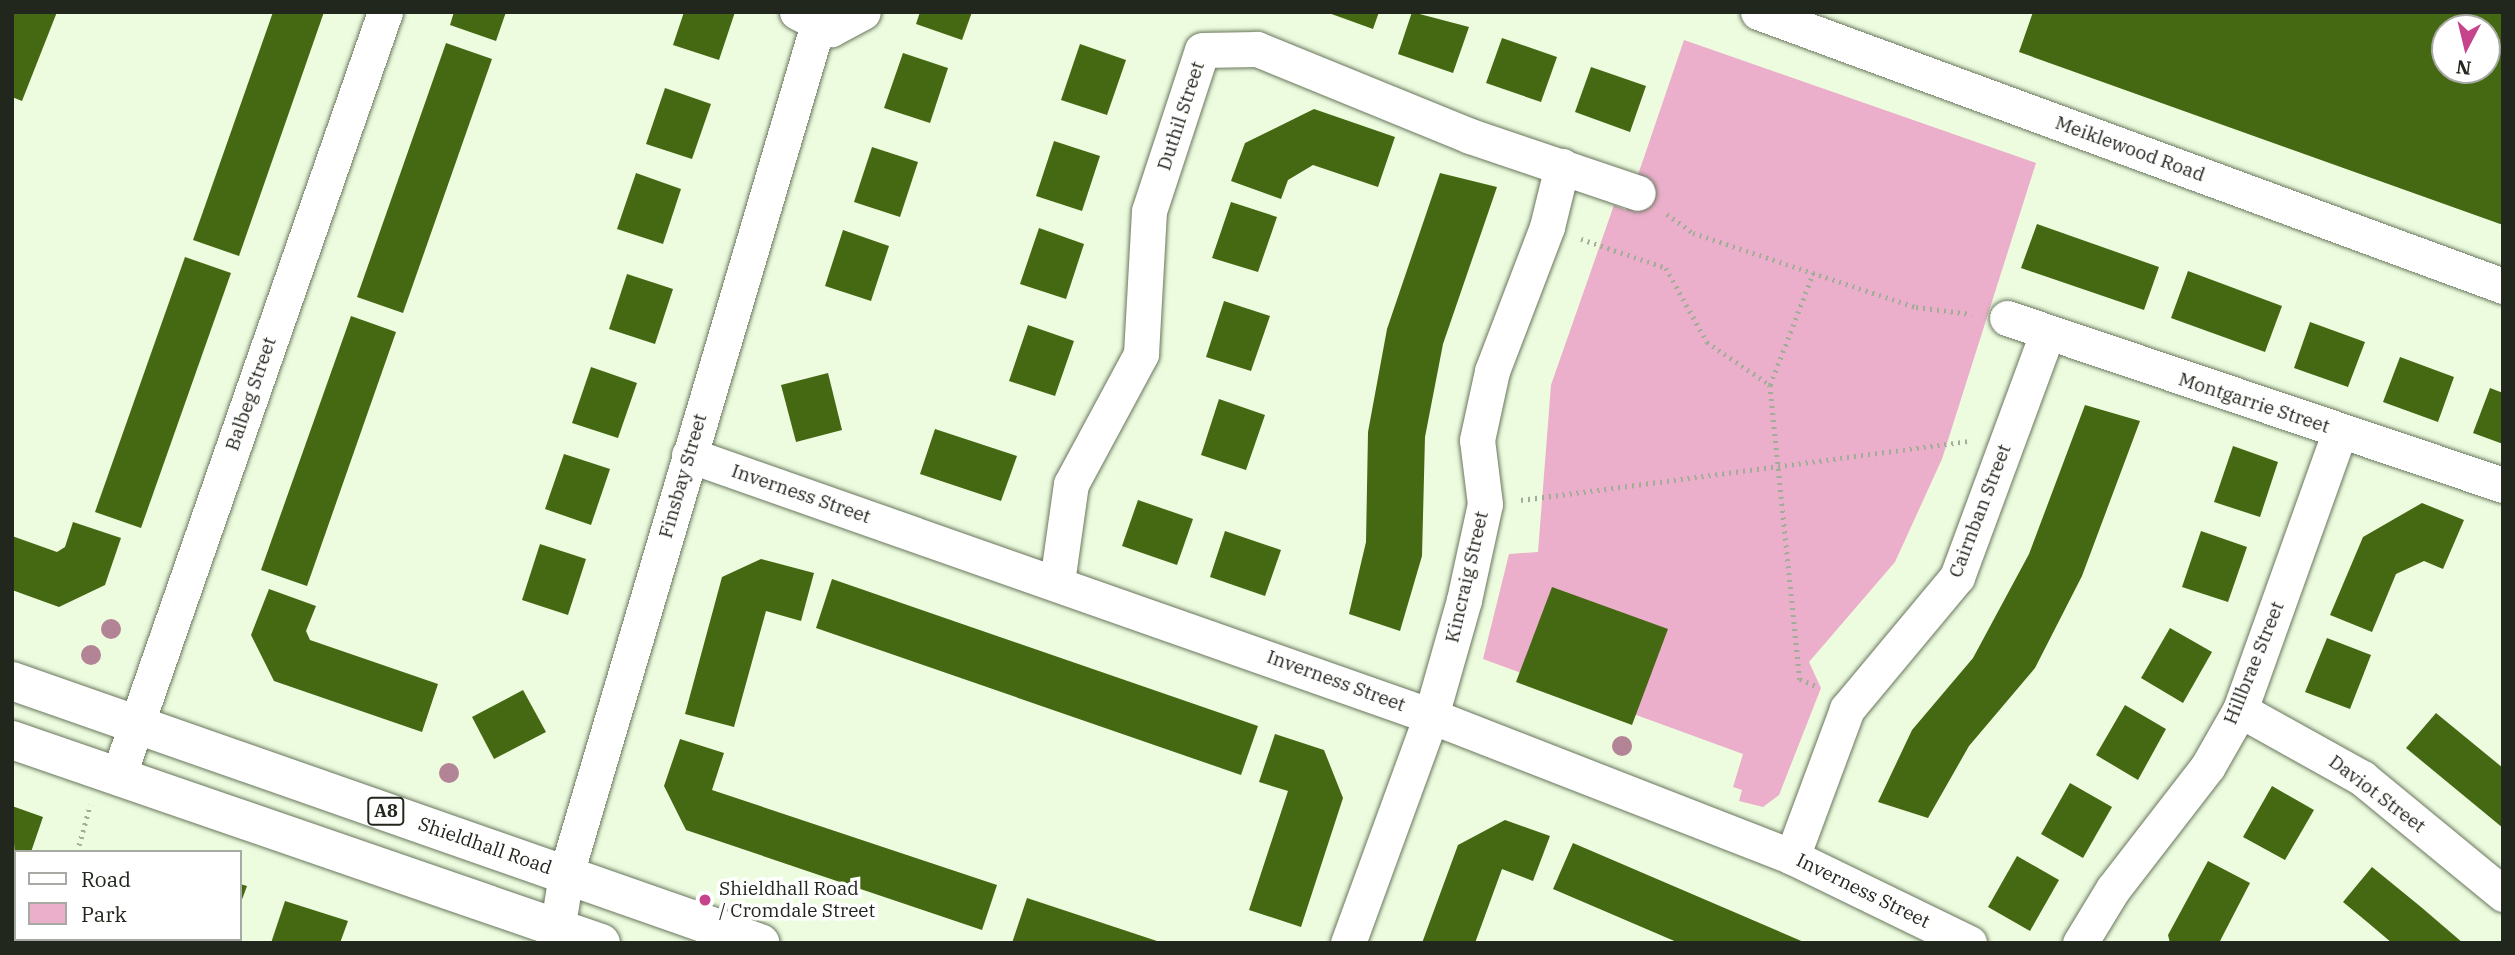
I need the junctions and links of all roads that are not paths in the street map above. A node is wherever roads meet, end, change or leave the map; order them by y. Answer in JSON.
{"nodes":[{"id":1,"x":385,"y":12,"type":"edge"},
{"id":2,"x":863,"y":12,"type":"edge"},
{"id":3,"x":1758,"y":12,"type":"edge"},
{"id":4,"x":807,"y":20,"type":"edge"},
{"id":5,"x":1562,"y":166,"type":"junction"},
{"id":6,"x":1638,"y":193,"type":"road end"},
{"id":7,"x":2503,"y":286,"type":"edge"},
{"id":8,"x":2007,"y":317,"type":"road end"},
{"id":9,"x":2047,"y":334,"type":"junction"},
{"id":10,"x":2340,"y":431,"type":"junction"},
{"id":11,"x":689,"y":455,"type":"junction"},
{"id":12,"x":2503,"y":485,"type":"edge"},
{"id":13,"x":1057,"y":582,"type":"junction"},
{"id":14,"x":12,"y":681,"type":"edge"},
{"id":15,"x":2240,"y":710,"type":"junction"},
{"id":16,"x":1431,"y":716,"type":"junction"},
{"id":17,"x":135,"y":723,"type":"junction"},
{"id":18,"x":12,"y":740,"type":"edge"},
{"id":19,"x":118,"y":777,"type":"junction"},
{"id":20,"x":1793,"y":857,"type":"junction"},
{"id":21,"x":566,"y":874,"type":"junction"},
{"id":22,"x":2503,"y":894,"type":"edge"},
{"id":23,"x":557,"y":935,"type":"edge"},
{"id":24,"x":601,"y":943,"type":"edge"},
{"id":25,"x":760,"y":943,"type":"edge"},
{"id":26,"x":1348,"y":943,"type":"edge"},
{"id":27,"x":1969,"y":943,"type":"edge"},
{"id":28,"x":2080,"y":943,"type":"edge"}],
"edges":[{"from":1,"to":17,"type":"street","name":"Balbeg Street"},
{"from":2,"to":4,"type":"street","name":"Finsbay Street"},
{"from":3,"to":7,"type":"street","name":"Meiklewood Road"},
{"from":4,"to":11,"type":"street","name":"Finsbay Street"},
{"from":5,"to":6,"type":"street","name":"Duthil Street"},
{"from":5,"to":13,"type":"street","name":"Duthil Street"},
{"from":5,"to":16,"type":"street","name":"Kincraig Street"},
{"from":8,"to":9,"type":"street","name":"Montgarrie Street"},
{"from":9,"to":10,"type":"street","name":"Montgarrie Street"},
{"from":9,"to":20,"type":"street","name":"Cairnban Street"},
{"from":10,"to":12,"type":"street","name":"Montgarrie Street"},
{"from":10,"to":15,"type":"street","name":"Hillbrae Street"},
{"from":11,"to":13,"type":"street","name":"Inverness Street"},
{"from":11,"to":21,"type":"street","name":"Finsbay Street"},
{"from":13,"to":16,"type":"street","name":"Inverness Street"},
{"from":14,"to":17,"type":"main road","name":"Shieldhall Road","number":"A8"},
{"from":15,"to":22,"type":"street","name":"Daviot Street"},
{"from":15,"to":28,"type":"street","name":"Hillbrae Street"},
{"from":16,"to":20,"type":"street","name":"Inverness Street"},
{"from":16,"to":26,"type":"street","name":"Kincraig Street"},
{"from":17,"to":19,"type":"street","name":"Balbeg Street"},
{"from":17,"to":21,"type":"main road","name":"Shieldhall Road","number":"A8"},
{"from":18,"to":19,"type":"main road"},
{"from":19,"to":23,"type":"main road"},
{"from":20,"to":27,"type":"street","name":"Inverness Street"},
{"from":21,"to":23,"type":"street","name":"Finsbay Street"},
{"from":21,"to":25,"type":"main road","name":"Shieldhall Road","number":"A8"},
{"from":23,"to":24,"type":"main road"}]}
